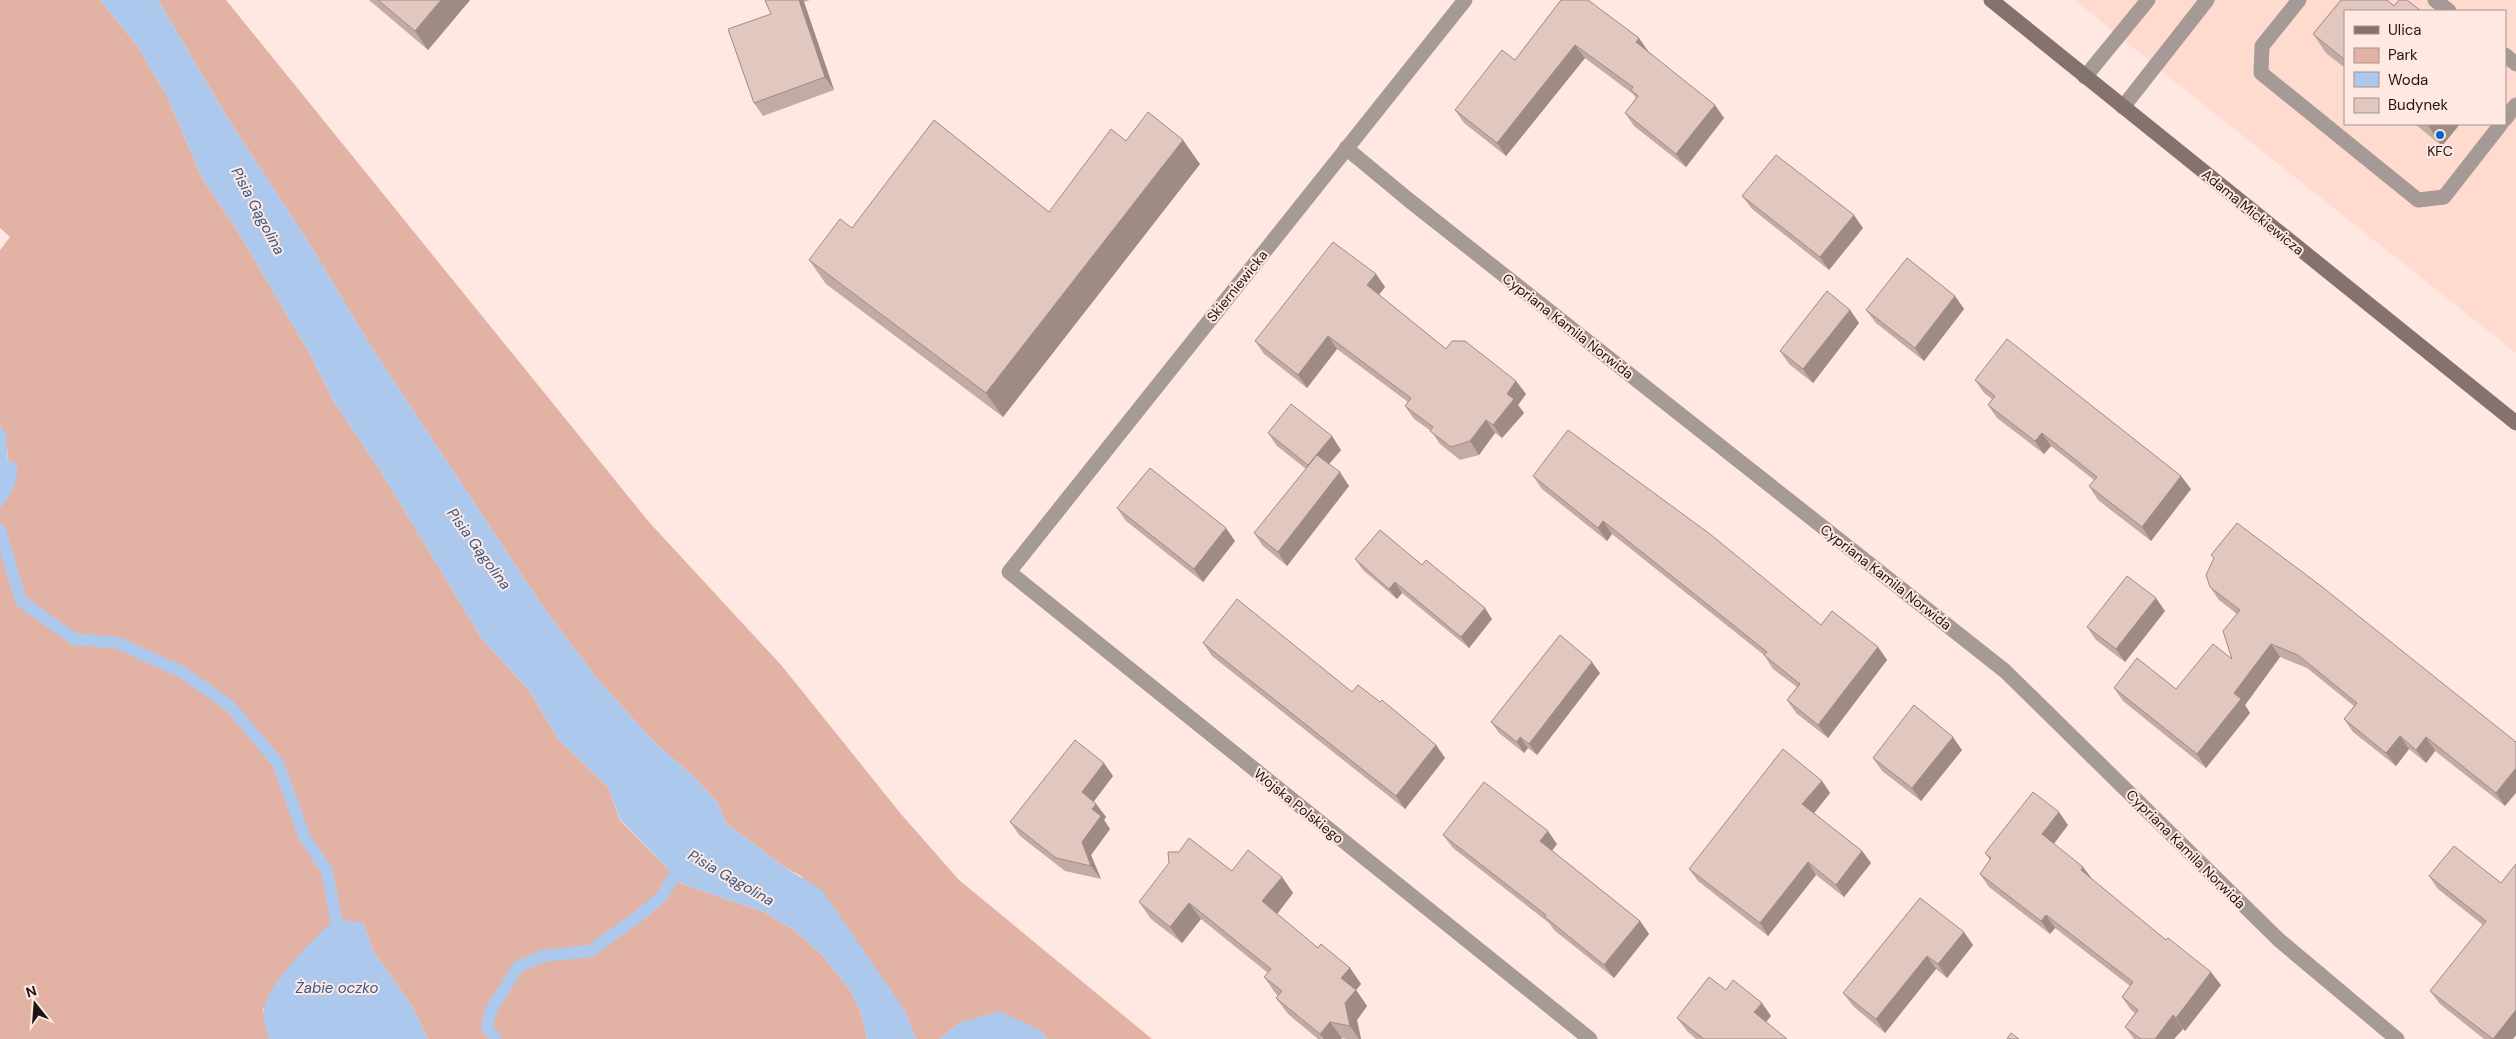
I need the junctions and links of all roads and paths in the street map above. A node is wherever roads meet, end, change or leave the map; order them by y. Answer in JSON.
{"nodes":[{"id":1,"x":1465,"y":0,"type":"edge"},
{"id":2,"x":1990,"y":0,"type":"edge"},
{"id":3,"x":2148,"y":0,"type":"edge"},
{"id":4,"x":2207,"y":0,"type":"edge"},
{"id":5,"x":2299,"y":0,"type":"edge"},
{"id":6,"x":2435,"y":0,"type":"edge"},
{"id":7,"x":2449,"y":10,"type":"edge"},
{"id":8,"x":2085,"y":77,"type":"junction"},
{"id":9,"x":2516,"y":105,"type":"edge"},
{"id":10,"x":2123,"y":107,"type":"junction"},
{"id":11,"x":2506,"y":118,"type":"edge"},
{"id":12,"x":2500,"y":125,"type":"edge"},
{"id":13,"x":1346,"y":148,"type":"junction"},
{"id":14,"x":2516,"y":424,"type":"edge"},
{"id":15,"x":1009,"y":572,"type":"joint"},
{"id":16,"x":1590,"y":1039,"type":"edge"},
{"id":17,"x":2397,"y":1039,"type":"edge"}],
"edges":[{"from":1,"to":13,"type":"street","name":"Skierniewicka"},
{"from":2,"to":8,"type":"street","name":"Adama Mickiewicza"},
{"from":3,"to":8,"type":"street"},
{"from":4,"to":10,"type":"street"},
{"from":5,"to":12,"type":"street"},
{"from":6,"to":7,"type":"street"},
{"from":8,"to":10,"type":"street","name":"Adama Mickiewicza"},
{"from":9,"to":11,"type":"street"},
{"from":10,"to":14,"type":"street","name":"Adama Mickiewicza"},
{"from":13,"to":15,"type":"street","name":"Skierniewicka"},
{"from":13,"to":17,"type":"street","name":"Cypriana Kamila Norwida"},
{"from":15,"to":16,"type":"street","name":"Wojska Polskiego"}]}
